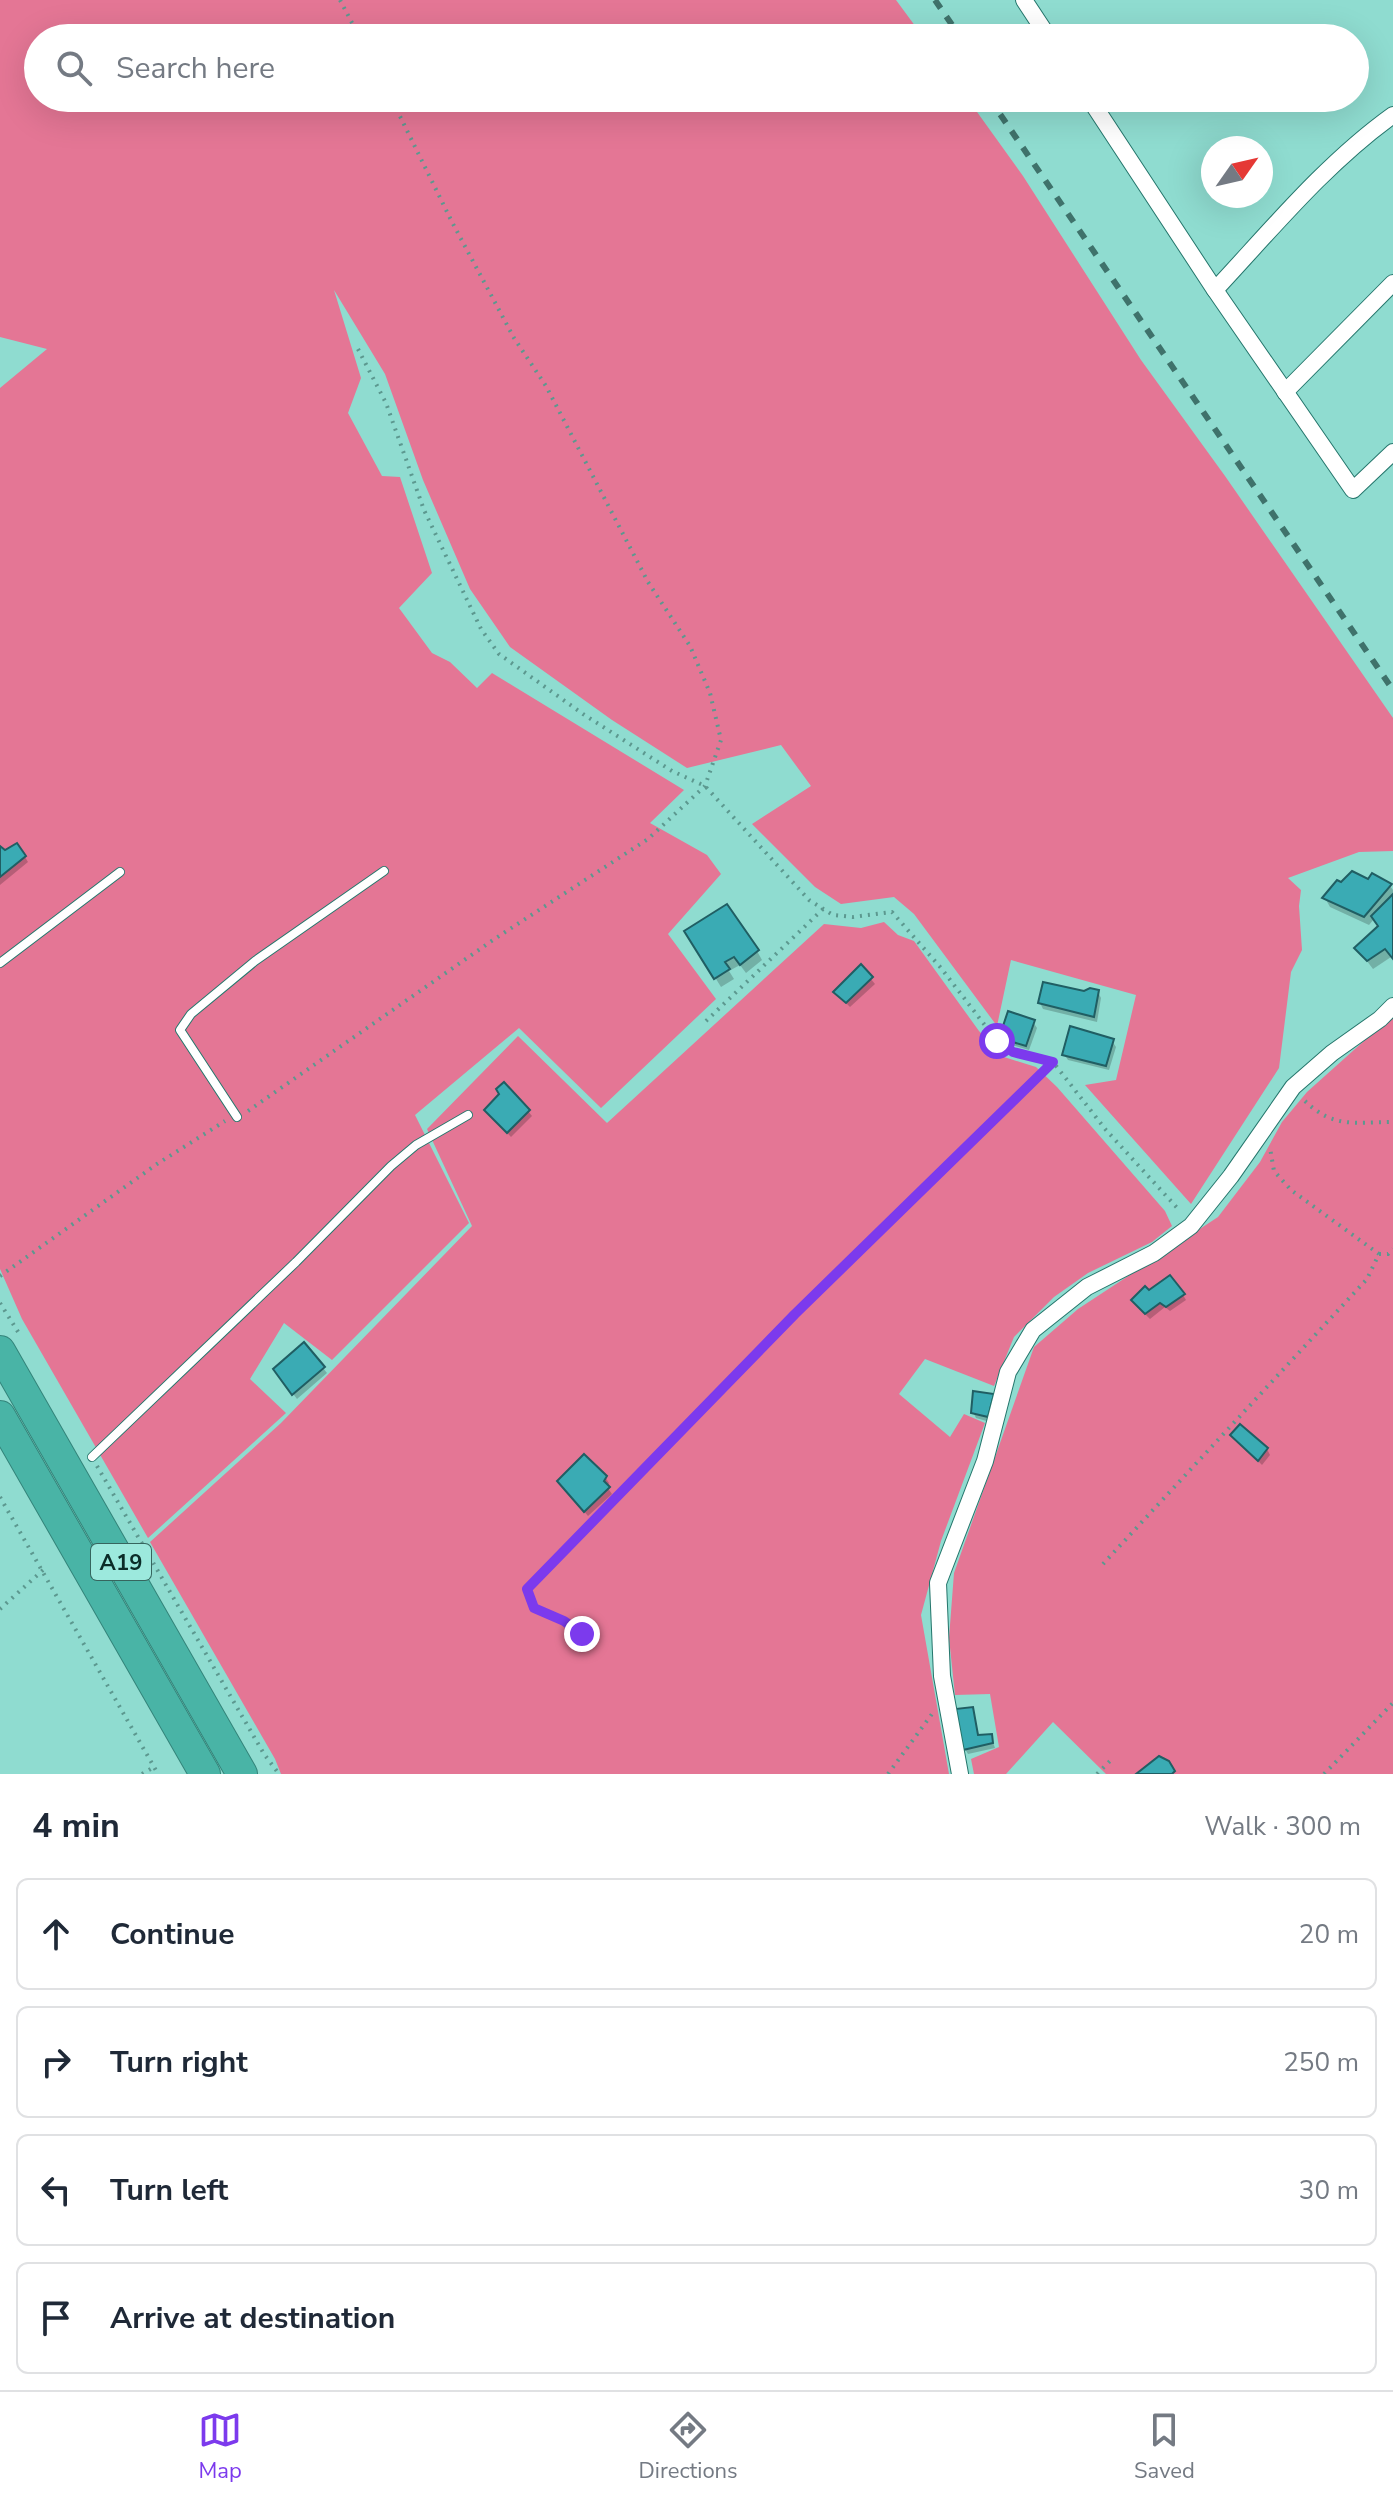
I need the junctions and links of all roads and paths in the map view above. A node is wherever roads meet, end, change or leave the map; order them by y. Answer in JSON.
{"nodes":[{"id":1,"x":340,"y":0,"type":"edge"},
{"id":2,"x":1024,"y":0,"type":"edge"},
{"id":3,"x":353,"y":24,"type":"edge"},
{"id":4,"x":1040,"y":24,"type":"edge"},
{"id":5,"x":398,"y":112,"type":"edge"},
{"id":6,"x":1098,"y":112,"type":"edge"},
{"id":7,"x":1393,"y":115,"type":"edge"},
{"id":8,"x":1393,"y":283,"type":"edge"},
{"id":9,"x":1215,"y":290,"type":"junction"},
{"id":10,"x":358,"y":349,"type":"dead end"},
{"id":11,"x":1285,"y":392,"type":"junction"},
{"id":12,"x":1393,"y":452,"type":"edge"},
{"id":13,"x":705,"y":786,"type":"junction"},
{"id":14,"x":384,"y":871,"type":"dead end"},
{"id":15,"x":120,"y":872,"type":"dead end"},
{"id":16,"x":823,"y":909,"type":"junction"},
{"id":17,"x":0,"y":963,"type":"edge"},
{"id":18,"x":1393,"y":1006,"type":"edge"},
{"id":19,"x":706,"y":1021,"type":"dead end"},
{"id":20,"x":1053,"y":1062,"type":"junction"},
{"id":21,"x":1293,"y":1087,"type":"junction"},
{"id":22,"x":468,"y":1115,"type":"dead end"},
{"id":23,"x":237,"y":1117,"type":"junction"},
{"id":24,"x":1393,"y":1122,"type":"edge"},
{"id":25,"x":1259,"y":1133,"type":"junction"},
{"id":26,"x":1191,"y":1226,"type":"junction"},
{"id":27,"x":1393,"y":1249,"type":"edge"},
{"id":28,"x":1379,"y":1254,"type":"junction"},
{"id":29,"x":0,"y":1276,"type":"edge"},
{"id":30,"x":0,"y":1303,"type":"edge"},
{"id":31,"x":12,"y":1348,"type":"edge"},
{"id":32,"x":0,"y":1416,"type":"edge"},
{"id":33,"x":92,"y":1457,"type":"joint"},
{"id":34,"x":0,"y":1497,"type":"edge"},
{"id":35,"x":1103,"y":1564,"type":"dead end"},
{"id":36,"x":43,"y":1570,"type":"junction"},
{"id":37,"x":0,"y":1609,"type":"edge"},
{"id":38,"x":582,"y":1634,"type":"dead end"},
{"id":39,"x":946,"y":1697,"type":"junction"},
{"id":40,"x":1393,"y":1703,"type":"edge"},
{"id":41,"x":1111,"y":1760,"type":"dead end"},
{"id":42,"x":154,"y":1767,"type":"junction"},
{"id":43,"x":142,"y":1774,"type":"edge"},
{"id":44,"x":158,"y":1774,"type":"edge"},
{"id":45,"x":205,"y":1774,"type":"edge"},
{"id":46,"x":242,"y":1774,"type":"edge"},
{"id":47,"x":279,"y":1774,"type":"edge"},
{"id":48,"x":888,"y":1774,"type":"edge"},
{"id":49,"x":960,"y":1774,"type":"edge"},
{"id":50,"x":1097,"y":1774,"type":"edge"},
{"id":51,"x":1324,"y":1774,"type":"edge"}],
"edges":[{"from":1,"to":3,"type":"path"},
{"from":2,"to":4,"type":"street"},
{"from":5,"to":13,"type":"path"},
{"from":6,"to":9,"type":"street"},
{"from":7,"to":9,"type":"street"},
{"from":8,"to":11,"type":"street"},
{"from":9,"to":11,"type":"street"},
{"from":10,"to":13,"type":"path"},
{"from":11,"to":12,"type":"street"},
{"from":13,"to":16,"type":"path"},
{"from":13,"to":23,"type":"path"},
{"from":14,"to":23,"type":"lane"},
{"from":15,"to":17,"type":"lane"},
{"from":16,"to":19,"type":"path"},
{"from":16,"to":20,"type":"path"},
{"from":18,"to":21,"type":"street"},
{"from":20,"to":26,"type":"path"},
{"from":20,"to":38,"type":"path"},
{"from":21,"to":24,"type":"path"},
{"from":21,"to":25,"type":"street"},
{"from":22,"to":33,"type":"lane"},
{"from":23,"to":29,"type":"path"},
{"from":25,"to":26,"type":"street"},
{"from":25,"to":28,"type":"path"},
{"from":26,"to":39,"type":"street"},
{"from":27,"to":28,"type":"path"},
{"from":28,"to":35,"type":"path"},
{"from":30,"to":31,"type":"path"},
{"from":31,"to":46,"type":"highway","number":"A19"},
{"from":32,"to":45,"type":"highway","number":"A19"},
{"from":33,"to":47,"type":"path"},
{"from":34,"to":36,"type":"path"},
{"from":36,"to":37,"type":"path"},
{"from":36,"to":42,"type":"path"},
{"from":39,"to":48,"type":"path"},
{"from":39,"to":49,"type":"street"},
{"from":40,"to":51,"type":"path"},
{"from":41,"to":50,"type":"path"},
{"from":42,"to":43,"type":"path"},
{"from":42,"to":44,"type":"path"}]}
